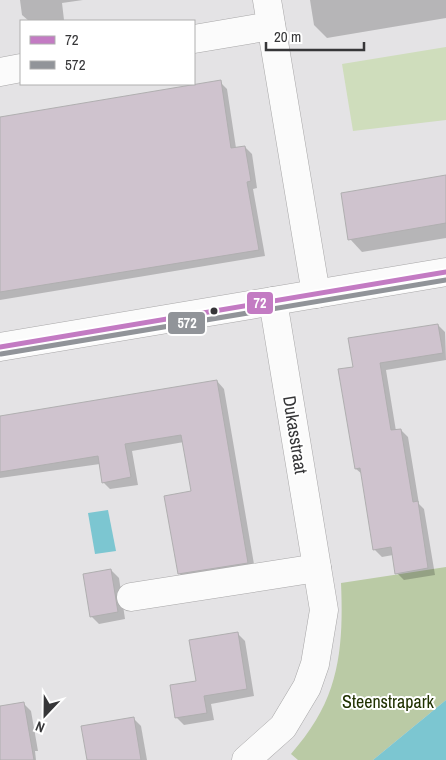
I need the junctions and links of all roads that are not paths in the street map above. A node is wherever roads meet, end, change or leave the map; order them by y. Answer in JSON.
{"nodes":[{"id":1,"x":269,"y":13,"type":"edge"},
{"id":2,"x":195,"y":39,"type":"edge"},
{"id":3,"x":20,"y":68,"type":"edge"},
{"id":4,"x":0,"y":72,"type":"edge"},
{"id":5,"x":446,"y":272,"type":"edge"},
{"id":6,"x":316,"y":294,"type":"junction"},
{"id":7,"x":273,"y":301,"type":"junction"},
{"id":8,"x":0,"y":347,"type":"edge"},
{"id":9,"x":317,"y":568,"type":"junction"},
{"id":10,"x":131,"y":597,"type":"dead end"},
{"id":11,"x":246,"y":760,"type":"edge"}],
"edges":[{"from":1,"to":2,"type":"street"},
{"from":1,"to":6,"type":"street"},
{"from":3,"to":4,"type":"street"},
{"from":5,"to":6,"type":"street"},
{"from":6,"to":7,"type":"street"},
{"from":7,"to":8,"type":"street"},
{"from":7,"to":9,"type":"street","name":"Dukasstraat"},
{"from":9,"to":10,"type":"street"},
{"from":9,"to":11,"type":"street","name":"Dukasstraat"}]}
